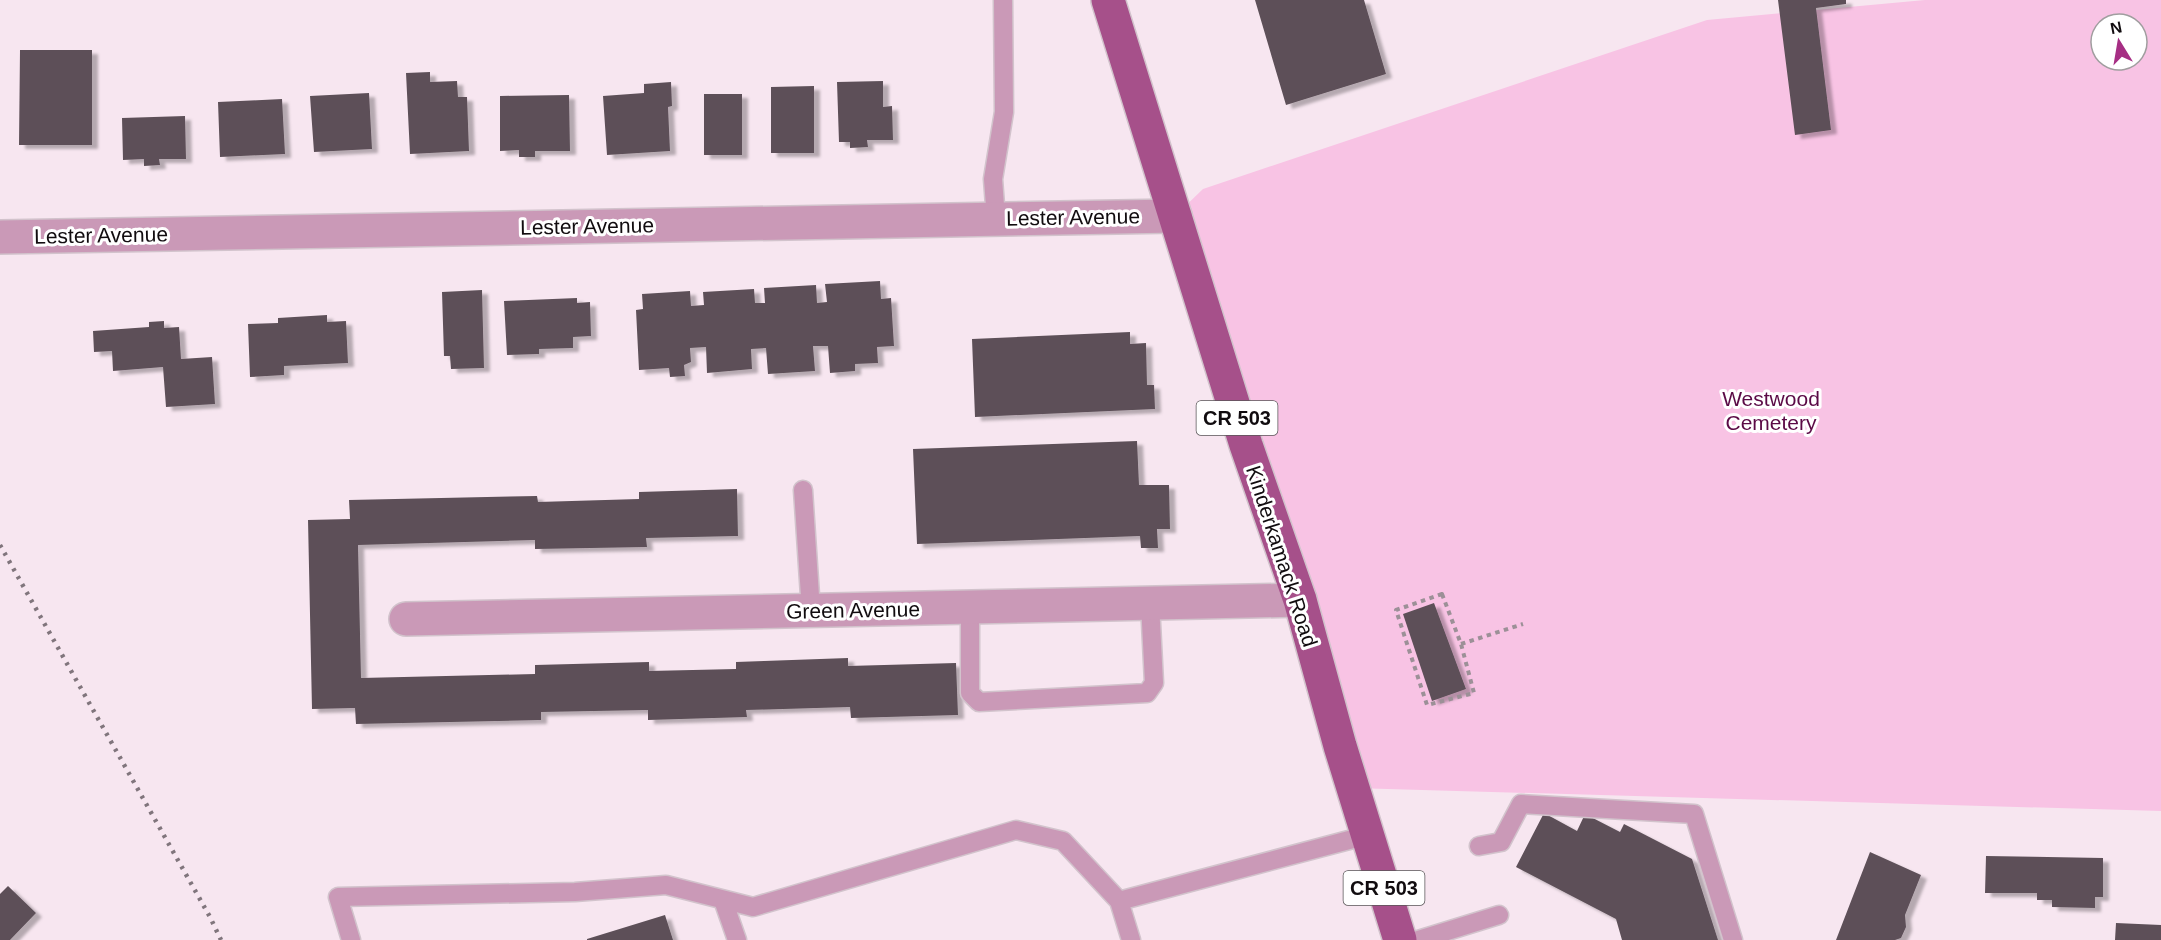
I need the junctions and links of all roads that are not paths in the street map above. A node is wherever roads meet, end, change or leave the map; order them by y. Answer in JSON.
{"nodes":[{"id":1,"x":1003,"y":0,"type":"edge"},
{"id":2,"x":1108,"y":0,"type":"edge"},
{"id":3,"x":1175,"y":216,"type":"junction"},
{"id":4,"x":996,"y":219,"type":"junction"},
{"id":5,"x":0,"y":237,"type":"edge"},
{"id":6,"x":803,"y":489,"type":"dead end"},
{"id":7,"x":1300,"y":600,"type":"junction"},
{"id":8,"x":1150,"y":603,"type":"junction"},
{"id":9,"x":970,"y":607,"type":"junction"},
{"id":10,"x":811,"y":611,"type":"junction"},
{"id":11,"x":406,"y":619,"type":"dead end"},
{"id":12,"x":1368,"y":835,"type":"junction"},
{"id":13,"x":1479,"y":846,"type":"dead end"},
{"id":14,"x":723,"y":900,"type":"junction"},
{"id":15,"x":1119,"y":901,"type":"junction"},
{"id":16,"x":1499,"y":915,"type":"dead end"},
{"id":17,"x":351,"y":940,"type":"edge"},
{"id":18,"x":737,"y":940,"type":"edge"},
{"id":19,"x":1131,"y":940,"type":"edge"},
{"id":20,"x":1400,"y":940,"type":"edge"},
{"id":21,"x":1418,"y":940,"type":"edge"},
{"id":22,"x":1733,"y":940,"type":"edge"}],
"edges":[{"from":1,"to":4,"type":"lane"},
{"from":2,"to":3,"type":"main road","name":"Kinderkamack Road","number":"CR 503"},
{"from":3,"to":4,"type":"street","name":"Lester Avenue"},
{"from":3,"to":7,"type":"main road","name":"Kinderkamack Road","number":"CR 503"},
{"from":4,"to":5,"type":"street","name":"Lester Avenue"},
{"from":6,"to":10,"type":"lane"},
{"from":7,"to":8,"type":"street","name":"Green Avenue"},
{"from":7,"to":12,"type":"main road","name":"Kinderkamack Road","number":"CR 503"},
{"from":8,"to":9,"type":"street","name":"Green Avenue"},
{"from":8,"to":9,"type":"lane"},
{"from":9,"to":10,"type":"street","name":"Green Avenue"},
{"from":10,"to":11,"type":"street","name":"Green Avenue"},
{"from":12,"to":15,"type":"lane"},
{"from":12,"to":20,"type":"main road","name":"Kinderkamack Road","number":"CR 503"},
{"from":13,"to":22,"type":"lane"},
{"from":14,"to":15,"type":"lane"},
{"from":14,"to":17,"type":"lane"},
{"from":14,"to":18,"type":"lane"},
{"from":15,"to":19,"type":"lane"},
{"from":16,"to":21,"type":"lane"}]}
